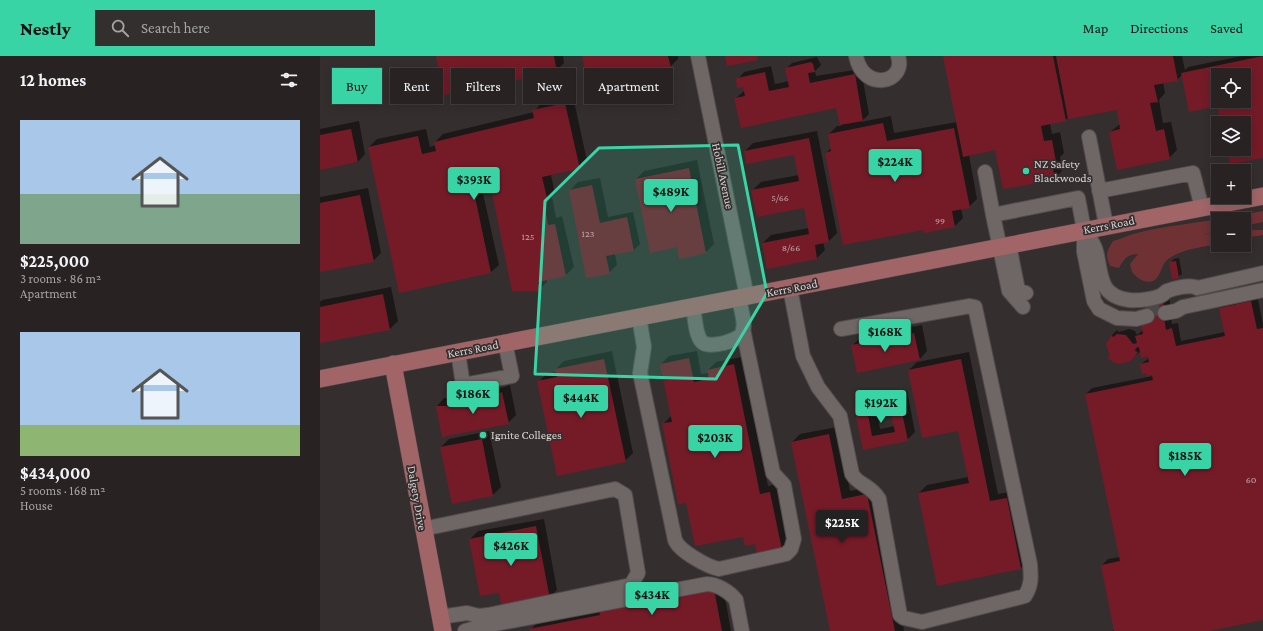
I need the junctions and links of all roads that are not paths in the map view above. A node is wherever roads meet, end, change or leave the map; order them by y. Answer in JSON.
{"nodes":[{"id":1,"x":698,"y":56,"type":"edge"},
{"id":2,"x":856,"y":56,"type":"edge"},
{"id":3,"x":898,"y":56,"type":"edge"},
{"id":4,"x":1089,"y":137,"type":"dead end"},
{"id":5,"x":985,"y":172,"type":"dead end"},
{"id":6,"x":1100,"y":191,"type":"junction"},
{"id":7,"x":1263,"y":196,"type":"edge"},
{"id":8,"x":1202,"y":208,"type":"junction"},
{"id":9,"x":993,"y":215,"type":"junction"},
{"id":10,"x":1106,"y":225,"type":"junction"},
{"id":11,"x":1084,"y":230,"type":"junction"},
{"id":12,"x":1004,"y":246,"type":"junction"},
{"id":13,"x":1263,"y":273,"type":"edge"},
{"id":14,"x":790,"y":288,"type":"junction"},
{"id":15,"x":1263,"y":290,"type":"edge"},
{"id":16,"x":1026,"y":293,"type":"dead end"},
{"id":17,"x":743,"y":297,"type":"junction"},
{"id":18,"x":1164,"y":305,"type":"junction"},
{"id":19,"x":693,"y":307,"type":"junction"},
{"id":20,"x":1023,"y":308,"type":"dead end"},
{"id":21,"x":1147,"y":313,"type":"tunnel mouth"},
{"id":22,"x":639,"y":317,"type":"junction"},
{"id":23,"x":743,"y":329,"type":"junction"},
{"id":24,"x":841,"y":329,"type":"dead end"},
{"id":25,"x":505,"y":342,"type":"junction"},
{"id":26,"x":458,"y":352,"type":"junction"},
{"id":27,"x":394,"y":364,"type":"junction"},
{"id":28,"x":320,"y":379,"type":"edge"},
{"id":29,"x":422,"y":529,"type":"junction"},
{"id":30,"x":441,"y":624,"type":"edge"},
{"id":31,"x":465,"y":631,"type":"edge"},
{"id":32,"x":742,"y":631,"type":"edge"}],
"edges":[{"from":1,"to":17,"type":"street","name":"Hobill Avenue"},
{"from":2,"to":3,"type":"street"},
{"from":4,"to":6,"type":"street"},
{"from":5,"to":9,"type":"street"},
{"from":6,"to":8,"type":"street"},
{"from":6,"to":10,"type":"street"},
{"from":7,"to":8,"type":"main road","name":"Kerrs Road"},
{"from":8,"to":10,"type":"main road","name":"Kerrs Road"},
{"from":9,"to":11,"type":"street"},
{"from":9,"to":12,"type":"street"},
{"from":10,"to":11,"type":"main road","name":"Kerrs Road"},
{"from":11,"to":12,"type":"main road","name":"Kerrs Road"},
{"from":11,"to":18,"type":"street"},
{"from":11,"to":21,"type":"street"},
{"from":12,"to":14,"type":"main road","name":"Kerrs Road"},
{"from":12,"to":16,"type":"street"},
{"from":12,"to":20,"type":"street"},
{"from":13,"to":18,"type":"street"},
{"from":14,"to":17,"type":"main road","name":"Kerrs Road"},
{"from":14,"to":24,"type":"street"},
{"from":15,"to":18,"type":"street"},
{"from":17,"to":19,"type":"main road","name":"Kerrs Road"},
{"from":17,"to":23,"type":"street","name":"Hobill Avenue"},
{"from":19,"to":22,"type":"main road","name":"Kerrs Road"},
{"from":19,"to":23,"type":"street"},
{"from":22,"to":23,"type":"street","name":"Hobill Avenue"},
{"from":22,"to":25,"type":"main road","name":"Kerrs Road"},
{"from":25,"to":26,"type":"main road","name":"Kerrs Road"},
{"from":25,"to":26,"type":"street"},
{"from":26,"to":27,"type":"main road","name":"Kerrs Road"},
{"from":27,"to":28,"type":"main road","name":"Kerrs Road"},
{"from":27,"to":29,"type":"main road","name":"Dalgety Drive"},
{"from":29,"to":30,"type":"main road","name":"Dalgety Drive"},
{"from":29,"to":30,"type":"street"},
{"from":31,"to":32,"type":"street"}]}
